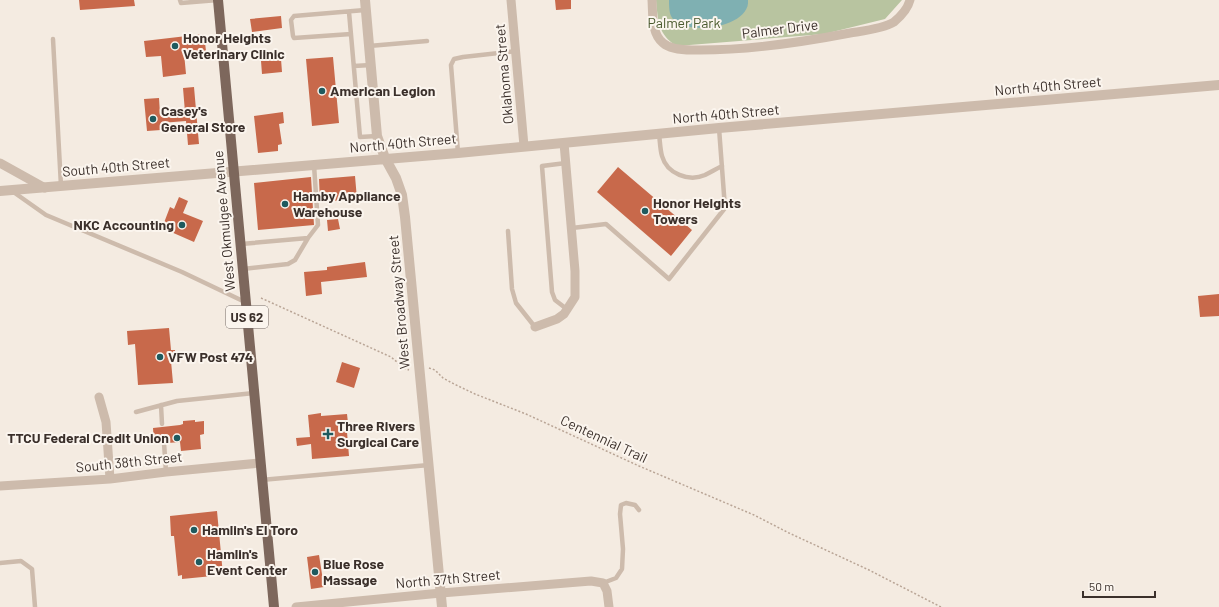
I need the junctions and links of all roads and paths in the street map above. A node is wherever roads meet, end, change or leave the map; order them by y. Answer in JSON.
{"nodes":[{"id":1,"x":180,"y":0,"type":"edge"},
{"id":2,"x":218,"y":0,"type":"edge"},
{"id":3,"x":511,"y":0,"type":"edge"},
{"id":4,"x":652,"y":0,"type":"edge"},
{"id":5,"x":910,"y":0,"type":"edge"},
{"id":6,"x":365,"y":5,"type":"edge"},
{"id":7,"x":349,"y":12,"type":"junction"},
{"id":8,"x":351,"y":34,"type":"junction"},
{"id":9,"x":53,"y":39,"type":"dead end"},
{"id":10,"x":427,"y":41,"type":"dead end"},
{"id":11,"x":369,"y":46,"type":"junction"},
{"id":12,"x":516,"y":51,"type":"junction"},
{"id":13,"x":371,"y":65,"type":"junction"},
{"id":14,"x":354,"y":66,"type":"junction"},
{"id":15,"x":1219,"y":85,"type":"edge"},
{"id":16,"x":719,"y":128,"type":"junction"},
{"id":17,"x":659,"y":134,"type":"junction"},
{"id":18,"x":377,"y":136,"type":"junction"},
{"id":19,"x":564,"y":143,"type":"junction"},
{"id":20,"x":524,"y":146,"type":"junction"},
{"id":21,"x":458,"y":153,"type":"junction"},
{"id":22,"x":385,"y":158,"type":"junction"},
{"id":23,"x":0,"y":163,"type":"edge"},
{"id":24,"x":566,"y":163,"type":"junction"},
{"id":25,"x":314,"y":164,"type":"junction"},
{"id":26,"x":722,"y":166,"type":"junction"},
{"id":27,"x":235,"y":171,"type":"junction"},
{"id":28,"x":61,"y":186,"type":"junction"},
{"id":29,"x":45,"y":188,"type":"junction"},
{"id":30,"x":11,"y":190,"type":"junction"},
{"id":31,"x":0,"y":191,"type":"edge"},
{"id":32,"x":572,"y":228,"type":"junction"},
{"id":33,"x":508,"y":231,"type":"dead end"},
{"id":34,"x":308,"y":238,"type":"junction"},
{"id":35,"x":241,"y":244,"type":"junction"},
{"id":36,"x":243,"y":269,"type":"junction"},
{"id":37,"x":261,"y":298,"type":"dead end"},
{"id":38,"x":246,"y":302,"type":"junction"},
{"id":39,"x":568,"y":310,"type":"junction"},
{"id":40,"x":535,"y":327,"type":"joint"},
{"id":41,"x":420,"y":369,"type":"junction"},
{"id":42,"x":254,"y":393,"type":"junction"},
{"id":43,"x":99,"y":397,"type":"dead end"},
{"id":44,"x":161,"y":405,"type":"junction"},
{"id":45,"x":136,"y":412,"type":"dead end"},
{"id":46,"x":162,"y":424,"type":"dead end"},
{"id":47,"x":164,"y":443,"type":"dead end"},
{"id":48,"x":260,"y":463,"type":"junction"},
{"id":49,"x":429,"y":464,"type":"junction"},
{"id":50,"x":166,"y":472,"type":"junction"},
{"id":51,"x":110,"y":479,"type":"junction"},
{"id":52,"x":262,"y":480,"type":"junction"},
{"id":53,"x":0,"y":486,"type":"edge"},
{"id":54,"x":639,"y":510,"type":"dead end"},
{"id":55,"x":0,"y":563,"type":"edge"},
{"id":56,"x":603,"y":584,"type":"junction"},
{"id":57,"x":441,"y":593,"type":"junction"},
{"id":58,"x":35,"y":607,"type":"edge"},
{"id":59,"x":274,"y":607,"type":"edge"},
{"id":60,"x":296,"y":607,"type":"edge"},
{"id":61,"x":442,"y":607,"type":"edge"},
{"id":62,"x":609,"y":607,"type":"edge"},
{"id":63,"x":941,"y":607,"type":"edge"}],
"edges":[{"from":1,"to":2,"type":"lane"},
{"from":2,"to":27,"type":"main road","name":"West Okmulgee Avenue","number":"US 62"},
{"from":3,"to":12,"type":"street","name":"Oklahoma Street"},
{"from":4,"to":5,"type":"street","name":"Palmer Drive"},
{"from":6,"to":7,"type":"lane"},
{"from":6,"to":11,"type":"street","name":"West Broadway Street"},
{"from":7,"to":8,"type":"lane"},
{"from":7,"to":8,"type":"lane"},
{"from":8,"to":14,"type":"lane"},
{"from":9,"to":28,"type":"lane"},
{"from":10,"to":11,"type":"lane"},
{"from":11,"to":13,"type":"street","name":"West Broadway Street"},
{"from":12,"to":20,"type":"street","name":"Oklahoma Street"},
{"from":12,"to":21,"type":"lane"},
{"from":13,"to":14,"type":"lane"},
{"from":13,"to":18,"type":"street","name":"West Broadway Street"},
{"from":14,"to":18,"type":"lane"},
{"from":15,"to":16,"type":"street","name":"North 40th Street"},
{"from":16,"to":17,"type":"street","name":"North 40th Street"},
{"from":16,"to":26,"type":"lane"},
{"from":17,"to":19,"type":"street","name":"North 40th Street"},
{"from":17,"to":26,"type":"lane"},
{"from":18,"to":22,"type":"street","name":"West Broadway Street"},
{"from":19,"to":20,"type":"street","name":"North 40th Street"},
{"from":19,"to":24,"type":"street"},
{"from":20,"to":21,"type":"street","name":"North 40th Street"},
{"from":21,"to":22,"type":"street","name":"North 40th Street"},
{"from":22,"to":25,"type":"street","name":"North 40th Street"},
{"from":22,"to":41,"type":"street","name":"West Broadway Street"},
{"from":23,"to":29,"type":"street"},
{"from":24,"to":32,"type":"street"},
{"from":24,"to":39,"type":"lane"},
{"from":25,"to":27,"type":"street","name":"North 40th Street"},
{"from":25,"to":34,"type":"lane"},
{"from":26,"to":32,"type":"lane"},
{"from":27,"to":28,"type":"street","name":"South 40th Street"},
{"from":27,"to":35,"type":"main road","name":"West Okmulgee Avenue","number":"US 62"},
{"from":28,"to":29,"type":"street","name":"South 40th Street"},
{"from":29,"to":30,"type":"street","name":"South 40th Street"},
{"from":30,"to":31,"type":"street","name":"South 40th Street"},
{"from":30,"to":38,"type":"lane"},
{"from":32,"to":39,"type":"street"},
{"from":33,"to":40,"type":"lane"},
{"from":34,"to":35,"type":"lane"},
{"from":34,"to":36,"type":"lane"},
{"from":35,"to":36,"type":"main road","name":"West Okmulgee Avenue","number":"US 62"},
{"from":36,"to":38,"type":"main road","name":"West Okmulgee Avenue","number":"US 62"},
{"from":37,"to":41,"type":"path","name":"Centennial Trail"},
{"from":38,"to":42,"type":"main road","name":"West Okmulgee Avenue","number":"US 62"},
{"from":39,"to":40,"type":"street"},
{"from":41,"to":49,"type":"street","name":"West Broadway Street"},
{"from":41,"to":63,"type":"path","name":"Centennial Trail"},
{"from":42,"to":44,"type":"lane"},
{"from":42,"to":48,"type":"main road","name":"West Okmulgee Avenue","number":"US 62"},
{"from":43,"to":51,"type":"street"},
{"from":44,"to":45,"type":"lane"},
{"from":44,"to":46,"type":"lane"},
{"from":47,"to":50,"type":"lane"},
{"from":48,"to":50,"type":"street","name":"South 38th Street"},
{"from":48,"to":52,"type":"main road","name":"West Okmulgee Avenue","number":"US 62"},
{"from":49,"to":52,"type":"lane"},
{"from":49,"to":57,"type":"street","name":"West Broadway Street"},
{"from":50,"to":51,"type":"street","name":"South 38th Street"},
{"from":51,"to":53,"type":"street","name":"South 38th Street"},
{"from":52,"to":59,"type":"main road","name":"West Okmulgee Avenue","number":"US 62"},
{"from":54,"to":56,"type":"lane"},
{"from":55,"to":58,"type":"lane"},
{"from":56,"to":57,"type":"street","name":"North 37th Street"},
{"from":56,"to":62,"type":"street"},
{"from":57,"to":60,"type":"street","name":"North 37th Street"},
{"from":57,"to":61,"type":"street","name":"West Broadway Street"}]}
